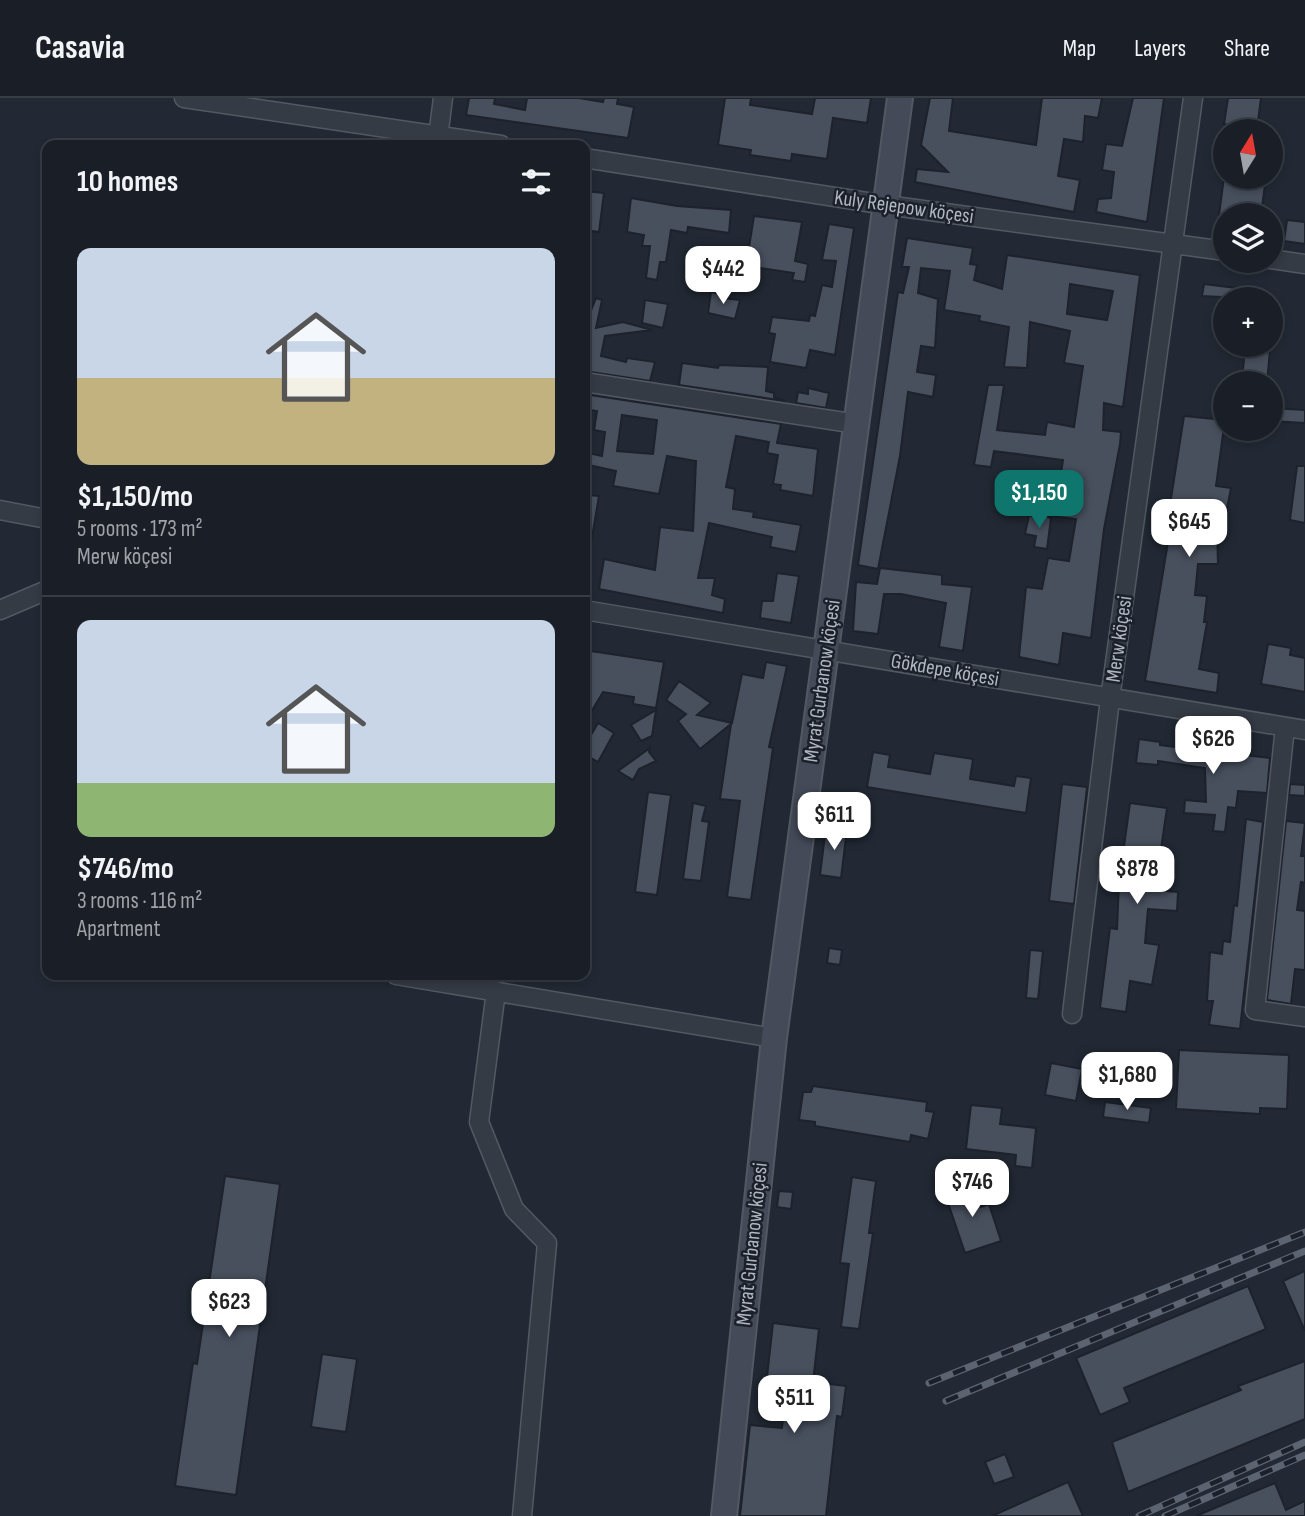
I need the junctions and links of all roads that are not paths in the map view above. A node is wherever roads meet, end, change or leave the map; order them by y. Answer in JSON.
{"nodes":[{"id":1,"x":184,"y":98,"type":"edge"},
{"id":2,"x":443,"y":98,"type":"edge"},
{"id":3,"x":900,"y":98,"type":"edge"},
{"id":4,"x":1193,"y":98,"type":"edge"},
{"id":5,"x":408,"y":138,"type":"edge"},
{"id":6,"x":437,"y":140,"type":"edge"},
{"id":7,"x":590,"y":159,"type":"edge"},
{"id":8,"x":886,"y":205,"type":"junction"},
{"id":9,"x":1173,"y":243,"type":"junction"},
{"id":10,"x":1213,"y":249,"type":"edge"},
{"id":11,"x":1283,"y":261,"type":"edge"},
{"id":12,"x":1305,"y":264,"type":"edge"},
{"id":13,"x":590,"y":383,"type":"edge"},
{"id":14,"x":857,"y":424,"type":"junction"},
{"id":15,"x":0,"y":510,"type":"edge"},
{"id":16,"x":42,"y":518,"type":"edge"},
{"id":17,"x":42,"y":592,"type":"edge"},
{"id":18,"x":0,"y":610,"type":"edge"},
{"id":19,"x":590,"y":611,"type":"edge"},
{"id":20,"x":827,"y":649,"type":"junction"},
{"id":21,"x":1110,"y":699,"type":"junction"},
{"id":22,"x":1285,"y":727,"type":"junction"},
{"id":23,"x":1305,"y":730,"type":"edge"},
{"id":24,"x":427,"y":980,"type":"edge"},
{"id":25,"x":496,"y":991,"type":"junction"},
{"id":26,"x":1072,"y":1014,"type":"dead end"},
{"id":27,"x":1305,"y":1017,"type":"edge"},
{"id":28,"x":774,"y":1038,"type":"junction"},
{"id":29,"x":522,"y":1516,"type":"edge"},
{"id":30,"x":724,"y":1516,"type":"edge"}],
"edges":[{"from":1,"to":5,"type":"street"},
{"from":2,"to":6,"type":"street"},
{"from":3,"to":8,"type":"street","name":"Myrat Gurbanow köçesi"},
{"from":4,"to":9,"type":"street","name":"Merw köçesi"},
{"from":5,"to":6,"type":"street"},
{"from":7,"to":8,"type":"street","name":"Kuly Rejepow köçesi"},
{"from":8,"to":9,"type":"street","name":"Kuly Rejepow köçesi"},
{"from":8,"to":14,"type":"street","name":"Myrat Gurbanow köçesi"},
{"from":9,"to":10,"type":"street","name":"Kuly Rejepow köçesi"},
{"from":9,"to":21,"type":"street","name":"Merw köçesi"},
{"from":11,"to":12,"type":"street"},
{"from":13,"to":14,"type":"street"},
{"from":14,"to":20,"type":"street","name":"Myrat Gurbanow köçesi"},
{"from":15,"to":16,"type":"street"},
{"from":17,"to":18,"type":"street"},
{"from":19,"to":20,"type":"street","name":"Gökdepe köçesi"},
{"from":20,"to":21,"type":"street","name":"Gökdepe köçesi"},
{"from":20,"to":28,"type":"street","name":"Myrat Gurbanow köçesi"},
{"from":21,"to":22,"type":"street","name":"Gökdepe köçesi"},
{"from":21,"to":26,"type":"street","name":"Merw köçesi"},
{"from":22,"to":23,"type":"street","name":"Gökdepe köçesi"},
{"from":22,"to":27,"type":"street"},
{"from":24,"to":25,"type":"street"},
{"from":25,"to":28,"type":"street"},
{"from":25,"to":29,"type":"street"},
{"from":28,"to":30,"type":"street","name":"Myrat Gurbanow köçesi"}]}
